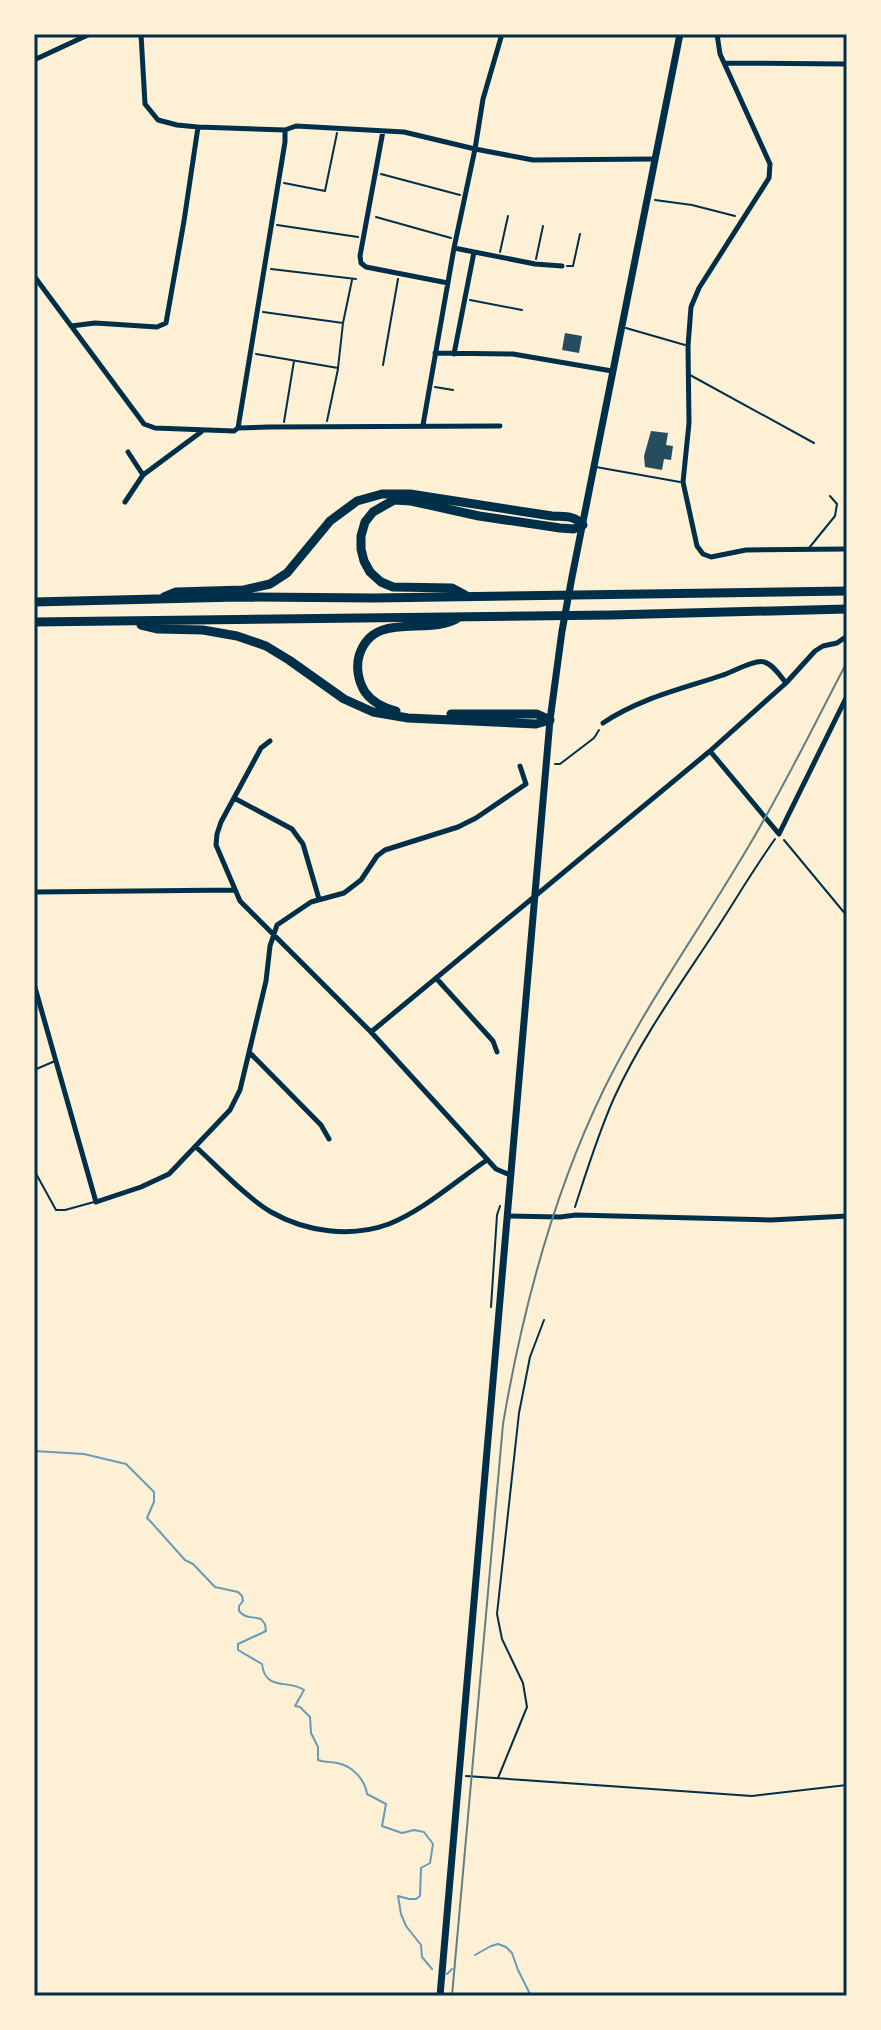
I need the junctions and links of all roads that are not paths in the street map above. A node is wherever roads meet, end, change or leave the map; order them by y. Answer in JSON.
{"nodes":[{"id":1,"x":90,"y":34,"type":"edge"},
{"id":2,"x":141,"y":34,"type":"edge"},
{"id":3,"x":225,"y":34,"type":"edge"},
{"id":4,"x":234,"y":34,"type":"edge"},
{"id":5,"x":502,"y":34,"type":"edge"},
{"id":6,"x":680,"y":34,"type":"edge"},
{"id":7,"x":717,"y":34,"type":"edge"},
{"id":8,"x":34,"y":60,"type":"edge"},
{"id":9,"x":724,"y":63,"type":"junction"},
{"id":10,"x":847,"y":64,"type":"edge"},
{"id":11,"x":198,"y":127,"type":"junction"},
{"id":12,"x":285,"y":130,"type":"junction"},
{"id":13,"x":383,"y":131,"type":"junction"},
{"id":14,"x":475,"y":149,"type":"junction"},
{"id":15,"x":654,"y":159,"type":"junction"},
{"id":16,"x":454,"y":248,"type":"junction"},
{"id":17,"x":474,"y":252,"type":"junction"},
{"id":18,"x":562,"y":266,"type":"road end"},
{"id":19,"x":34,"y":276,"type":"edge"},
{"id":20,"x":448,"y":283,"type":"junction"},
{"id":21,"x":71,"y":326,"type":"junction"},
{"id":22,"x":621,"y":327,"type":"junction"},
{"id":23,"x":688,"y":346,"type":"junction"},
{"id":24,"x":435,"y":353,"type":"junction"},
{"id":25,"x":454,"y":354,"type":"junction"},
{"id":26,"x":612,"y":371,"type":"junction"},
{"id":27,"x":689,"y":374,"type":"junction"},
{"id":28,"x":423,"y":425,"type":"junction"},
{"id":29,"x":500,"y":426,"type":"dead end"},
{"id":30,"x":238,"y":428,"type":"junction"},
{"id":31,"x":202,"y":431,"type":"junction"},
{"id":32,"x":814,"y":443,"type":"dead end"},
{"id":33,"x":128,"y":452,"type":"dead end"},
{"id":34,"x":595,"y":467,"type":"junction"},
{"id":35,"x":143,"y":475,"type":"junction"},
{"id":36,"x":683,"y":482,"type":"junction"},
{"id":37,"x":830,"y":496,"type":"dead end"},
{"id":38,"x":125,"y":502,"type":"dead end"},
{"id":39,"x":583,"y":525,"type":"junction"},
{"id":40,"x":808,"y":549,"type":"junction"},
{"id":41,"x":847,"y":549,"type":"edge"},
{"id":42,"x":845,"y":591,"type":"edge"},
{"id":43,"x":468,"y":596,"type":"junction"},
{"id":44,"x":157,"y":599,"type":"junction"},
{"id":45,"x":34,"y":602,"type":"edge"},
{"id":46,"x":847,"y":609,"type":"edge"},
{"id":47,"x":461,"y":617,"type":"junction"},
{"id":48,"x":127,"y":621,"type":"junction"},
{"id":49,"x":34,"y":622,"type":"edge"},
{"id":50,"x":847,"y":636,"type":"edge"},
{"id":51,"x":786,"y":683,"type":"junction"},
{"id":52,"x":847,"y":696,"type":"edge"},
{"id":53,"x":550,"y":720,"type":"junction"},
{"id":54,"x":603,"y":723,"type":"road end"},
{"id":55,"x":270,"y":741,"type":"dead end"},
{"id":56,"x":710,"y":751,"type":"junction"},
{"id":57,"x":520,"y":766,"type":"dead end"},
{"id":58,"x":234,"y":798,"type":"junction"},
{"id":59,"x":235,"y":890,"type":"junction"},
{"id":60,"x":34,"y":892,"type":"edge"},
{"id":61,"x":535,"y":897,"type":"junction"},
{"id":62,"x":319,"y":899,"type":"junction"},
{"id":63,"x":273,"y":936,"type":"junction"},
{"id":64,"x":436,"y":978,"type":"junction"},
{"id":65,"x":34,"y":984,"type":"edge"},
{"id":66,"x":371,"y":1032,"type":"junction"},
{"id":67,"x":249,"y":1052,"type":"junction"},
{"id":68,"x":497,"y":1052,"type":"dead end"},
{"id":69,"x":56,"y":1061,"type":"junction"},
{"id":70,"x":34,"y":1070,"type":"edge"},
{"id":71,"x":329,"y":1139,"type":"dead end"},
{"id":72,"x":196,"y":1147,"type":"junction"},
{"id":73,"x":488,"y":1159,"type":"junction"},
{"id":74,"x":34,"y":1170,"type":"edge"},
{"id":75,"x":510,"y":1175,"type":"junction"},
{"id":76,"x":96,"y":1202,"type":"junction"},
{"id":77,"x":507,"y":1216,"type":"junction"},
{"id":78,"x":847,"y":1216,"type":"edge"},
{"id":79,"x":440,"y":1996,"type":"edge"}],
"edges":[{"from":1,"to":8,"type":"street"},
{"from":2,"to":11,"type":"street"},
{"from":3,"to":4,"type":"lane"},
{"from":5,"to":14,"type":"street"},
{"from":6,"to":15,"type":"main road"},
{"from":7,"to":9,"type":"street"},
{"from":9,"to":10,"type":"street"},
{"from":9,"to":23,"type":"street"},
{"from":11,"to":12,"type":"street"},
{"from":11,"to":21,"type":"street"},
{"from":12,"to":13,"type":"street"},
{"from":12,"to":30,"type":"street"},
{"from":13,"to":14,"type":"street"},
{"from":13,"to":20,"type":"street"},
{"from":14,"to":15,"type":"street"},
{"from":14,"to":16,"type":"street"},
{"from":15,"to":22,"type":"main road"},
{"from":16,"to":17,"type":"street"},
{"from":16,"to":20,"type":"street"},
{"from":17,"to":18,"type":"street"},
{"from":17,"to":25,"type":"street"},
{"from":19,"to":21,"type":"street"},
{"from":20,"to":24,"type":"street"},
{"from":21,"to":31,"type":"street"},
{"from":22,"to":23,"type":"lane"},
{"from":22,"to":26,"type":"main road"},
{"from":23,"to":27,"type":"street"},
{"from":24,"to":25,"type":"street"},
{"from":24,"to":28,"type":"street"},
{"from":25,"to":26,"type":"street"},
{"from":26,"to":34,"type":"main road"},
{"from":27,"to":32,"type":"lane"},
{"from":27,"to":36,"type":"street"},
{"from":28,"to":29,"type":"street"},
{"from":28,"to":30,"type":"street"},
{"from":30,"to":31,"type":"street"},
{"from":31,"to":35,"type":"street"},
{"from":33,"to":35,"type":"street"},
{"from":34,"to":36,"type":"lane"},
{"from":34,"to":39,"type":"main road"},
{"from":35,"to":38,"type":"street"},
{"from":36,"to":40,"type":"street"},
{"from":37,"to":40,"type":"lane"},
{"from":39,"to":43,"type":"highway"},
{"from":39,"to":44,"type":"highway"},
{"from":39,"to":53,"type":"main road"},
{"from":40,"to":41,"type":"street"},
{"from":42,"to":43,"type":"highway"},
{"from":43,"to":44,"type":"highway"},
{"from":44,"to":45,"type":"highway"},
{"from":46,"to":47,"type":"highway"},
{"from":47,"to":48,"type":"highway"},
{"from":47,"to":53,"type":"highway"},
{"from":48,"to":49,"type":"highway"},
{"from":48,"to":53,"type":"highway"},
{"from":50,"to":51,"type":"street"},
{"from":51,"to":54,"type":"street"},
{"from":51,"to":56,"type":"street"},
{"from":52,"to":56,"type":"street"},
{"from":53,"to":61,"type":"main road"},
{"from":55,"to":58,"type":"street"},
{"from":56,"to":61,"type":"street"},
{"from":57,"to":62,"type":"street"},
{"from":58,"to":59,"type":"street"},
{"from":58,"to":62,"type":"street"},
{"from":59,"to":60,"type":"street"},
{"from":59,"to":63,"type":"street"},
{"from":61,"to":64,"type":"street"},
{"from":61,"to":75,"type":"main road"},
{"from":62,"to":63,"type":"street"},
{"from":63,"to":66,"type":"street"},
{"from":63,"to":67,"type":"street"},
{"from":64,"to":66,"type":"street"},
{"from":64,"to":68,"type":"street"},
{"from":65,"to":69,"type":"street"},
{"from":66,"to":73,"type":"street"},
{"from":67,"to":71,"type":"street"},
{"from":67,"to":72,"type":"street"},
{"from":69,"to":70,"type":"lane"},
{"from":69,"to":76,"type":"street"},
{"from":72,"to":73,"type":"street"},
{"from":72,"to":76,"type":"street"},
{"from":73,"to":75,"type":"street"},
{"from":74,"to":76,"type":"lane"},
{"from":75,"to":77,"type":"main road"},
{"from":77,"to":78,"type":"street"},
{"from":77,"to":79,"type":"main road"}]}
